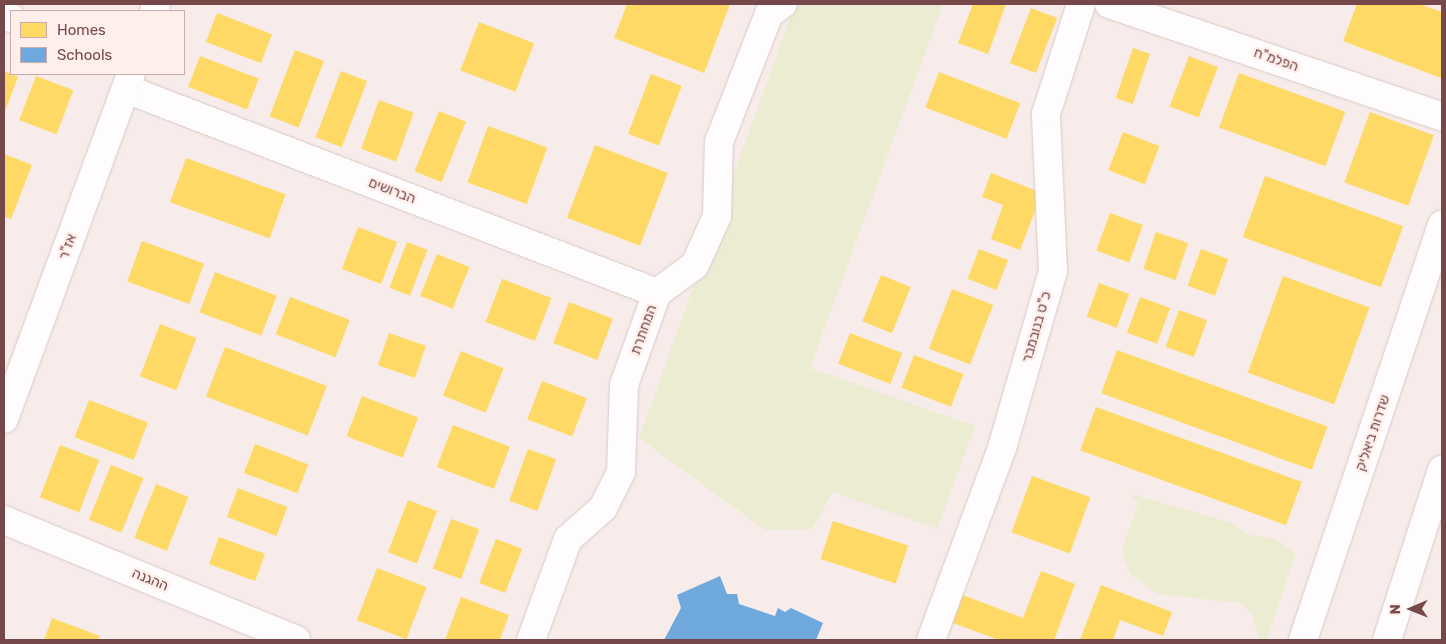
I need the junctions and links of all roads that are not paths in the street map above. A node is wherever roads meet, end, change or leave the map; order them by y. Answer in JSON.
{"nodes":[{"id":1,"x":784,"y":4,"type":"edge"},
{"id":2,"x":1081,"y":4,"type":"edge"},
{"id":3,"x":1109,"y":4,"type":"edge"},
{"id":4,"x":129,"y":82,"type":"edge"},
{"id":5,"x":1442,"y":117,"type":"edge"},
{"id":6,"x":1442,"y":225,"type":"edge"},
{"id":7,"x":657,"y":293,"type":"junction"},
{"id":8,"x":4,"y":419,"type":"edge"},
{"id":9,"x":1442,"y":470,"type":"edge"},
{"id":10,"x":4,"y":520,"type":"edge"},
{"id":11,"x":296,"y":640,"type":"edge"},
{"id":12,"x":531,"y":640,"type":"edge"},
{"id":13,"x":931,"y":640,"type":"edge"},
{"id":14,"x":1303,"y":640,"type":"edge"},
{"id":15,"x":1386,"y":640,"type":"edge"}],
"edges":[{"from":1,"to":7,"type":"street","name":"המחתרת"},
{"from":2,"to":13,"type":"street","name":"כ\"ט בנובמבר"},
{"from":3,"to":5,"type":"street","name":"הפלמ\"ח"},
{"from":4,"to":7,"type":"street","name":"הברושים"},
{"from":4,"to":8,"type":"street","name":"אז\"ר"},
{"from":6,"to":14,"type":"street","name":"שדרות ביאליק"},
{"from":7,"to":12,"type":"street","name":"המחתרת"},
{"from":9,"to":15,"type":"street"},
{"from":10,"to":11,"type":"street","name":"ההגנה"}]}
